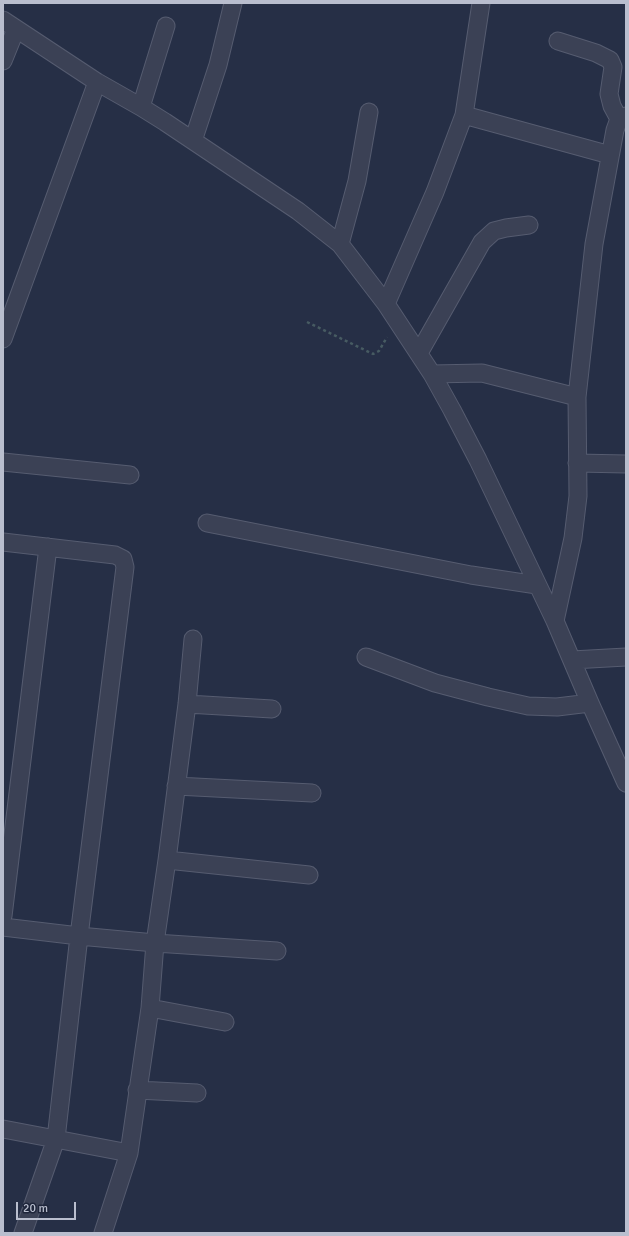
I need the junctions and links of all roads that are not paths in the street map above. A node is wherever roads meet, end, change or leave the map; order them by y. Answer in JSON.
{"nodes":[{"id":1,"x":233,"y":3,"type":"edge"},
{"id":2,"x":481,"y":3,"type":"edge"},
{"id":3,"x":10,"y":25,"type":"edge"},
{"id":4,"x":166,"y":26,"type":"dead end"},
{"id":5,"x":558,"y":42,"type":"dead end"},
{"id":6,"x":3,"y":61,"type":"edge"},
{"id":7,"x":97,"y":82,"type":"junction"},
{"id":8,"x":141,"y":107,"type":"junction"},
{"id":9,"x":370,"y":112,"type":"dead end"},
{"id":10,"x":464,"y":115,"type":"junction"},
{"id":11,"x":623,"y":117,"type":"edge"},
{"id":12,"x":194,"y":141,"type":"junction"},
{"id":13,"x":610,"y":155,"type":"junction"},
{"id":14,"x":529,"y":225,"type":"dead end"},
{"id":15,"x":340,"y":244,"type":"junction"},
{"id":16,"x":386,"y":304,"type":"junction"},
{"id":17,"x":3,"y":339,"type":"edge"},
{"id":18,"x":418,"y":353,"type":"junction"},
{"id":19,"x":432,"y":374,"type":"junction"},
{"id":20,"x":577,"y":397,"type":"junction"},
{"id":21,"x":3,"y":462,"type":"edge"},
{"id":22,"x":577,"y":463,"type":"junction"},
{"id":23,"x":626,"y":464,"type":"edge"},
{"id":24,"x":130,"y":475,"type":"dead end"},
{"id":25,"x":207,"y":523,"type":"dead end"},
{"id":26,"x":3,"y":542,"type":"edge"},
{"id":27,"x":48,"y":547,"type":"junction"},
{"id":28,"x":537,"y":585,"type":"junction"},
{"id":29,"x":555,"y":621,"type":"junction"},
{"id":30,"x":194,"y":639,"type":"dead end"},
{"id":31,"x":366,"y":657,"type":"dead end"},
{"id":32,"x":626,"y":657,"type":"edge"},
{"id":33,"x":572,"y":660,"type":"junction"},
{"id":34,"x":590,"y":703,"type":"junction"},
{"id":35,"x":187,"y":704,"type":"junction"},
{"id":36,"x":272,"y":709,"type":"dead end"},
{"id":37,"x":626,"y":782,"type":"edge"},
{"id":38,"x":176,"y":786,"type":"junction"},
{"id":39,"x":312,"y":793,"type":"dead end"},
{"id":40,"x":167,"y":860,"type":"junction"},
{"id":41,"x":309,"y":875,"type":"dead end"},
{"id":42,"x":3,"y":916,"type":"edge"},
{"id":43,"x":3,"y":927,"type":"edge"},
{"id":44,"x":79,"y":936,"type":"junction"},
{"id":45,"x":155,"y":943,"type":"junction"},
{"id":46,"x":277,"y":951,"type":"dead end"},
{"id":47,"x":150,"y":1008,"type":"junction"},
{"id":48,"x":225,"y":1022,"type":"dead end"},
{"id":49,"x":137,"y":1090,"type":"junction"},
{"id":50,"x":197,"y":1093,"type":"dead end"},
{"id":51,"x":3,"y":1129,"type":"edge"},
{"id":52,"x":56,"y":1139,"type":"junction"},
{"id":53,"x":129,"y":1153,"type":"junction"},
{"id":54,"x":23,"y":1233,"type":"edge"},
{"id":55,"x":103,"y":1233,"type":"edge"}],
"edges":[{"from":1,"to":12,"type":"street"},
{"from":2,"to":10,"type":"street"},
{"from":3,"to":6,"type":"street"},
{"from":3,"to":7,"type":"street"},
{"from":4,"to":8,"type":"street"},
{"from":5,"to":11,"type":"street"},
{"from":7,"to":8,"type":"street"},
{"from":7,"to":17,"type":"street"},
{"from":8,"to":12,"type":"street"},
{"from":9,"to":15,"type":"street"},
{"from":10,"to":13,"type":"street"},
{"from":10,"to":16,"type":"street"},
{"from":11,"to":13,"type":"street"},
{"from":12,"to":15,"type":"street"},
{"from":13,"to":20,"type":"street"},
{"from":14,"to":18,"type":"street"},
{"from":15,"to":16,"type":"street"},
{"from":16,"to":18,"type":"street"},
{"from":18,"to":19,"type":"street"},
{"from":19,"to":20,"type":"street"},
{"from":19,"to":28,"type":"street"},
{"from":20,"to":22,"type":"street"},
{"from":21,"to":24,"type":"street"},
{"from":22,"to":23,"type":"street"},
{"from":22,"to":29,"type":"street"},
{"from":25,"to":28,"type":"street"},
{"from":26,"to":27,"type":"street"},
{"from":27,"to":42,"type":"street"},
{"from":27,"to":44,"type":"street"},
{"from":28,"to":29,"type":"street"},
{"from":29,"to":33,"type":"street"},
{"from":30,"to":35,"type":"street"},
{"from":31,"to":34,"type":"street"},
{"from":32,"to":33,"type":"street"},
{"from":33,"to":34,"type":"street"},
{"from":34,"to":37,"type":"street"},
{"from":35,"to":36,"type":"street"},
{"from":35,"to":38,"type":"street"},
{"from":38,"to":39,"type":"street"},
{"from":38,"to":40,"type":"street"},
{"from":40,"to":41,"type":"street"},
{"from":40,"to":45,"type":"street"},
{"from":43,"to":44,"type":"street"},
{"from":44,"to":45,"type":"street"},
{"from":44,"to":52,"type":"street"},
{"from":45,"to":46,"type":"street"},
{"from":45,"to":47,"type":"street"},
{"from":47,"to":48,"type":"street"},
{"from":47,"to":49,"type":"street"},
{"from":49,"to":50,"type":"street"},
{"from":49,"to":53,"type":"street"},
{"from":51,"to":52,"type":"street"},
{"from":52,"to":53,"type":"street"},
{"from":52,"to":54,"type":"street"},
{"from":53,"to":55,"type":"street"}]}
